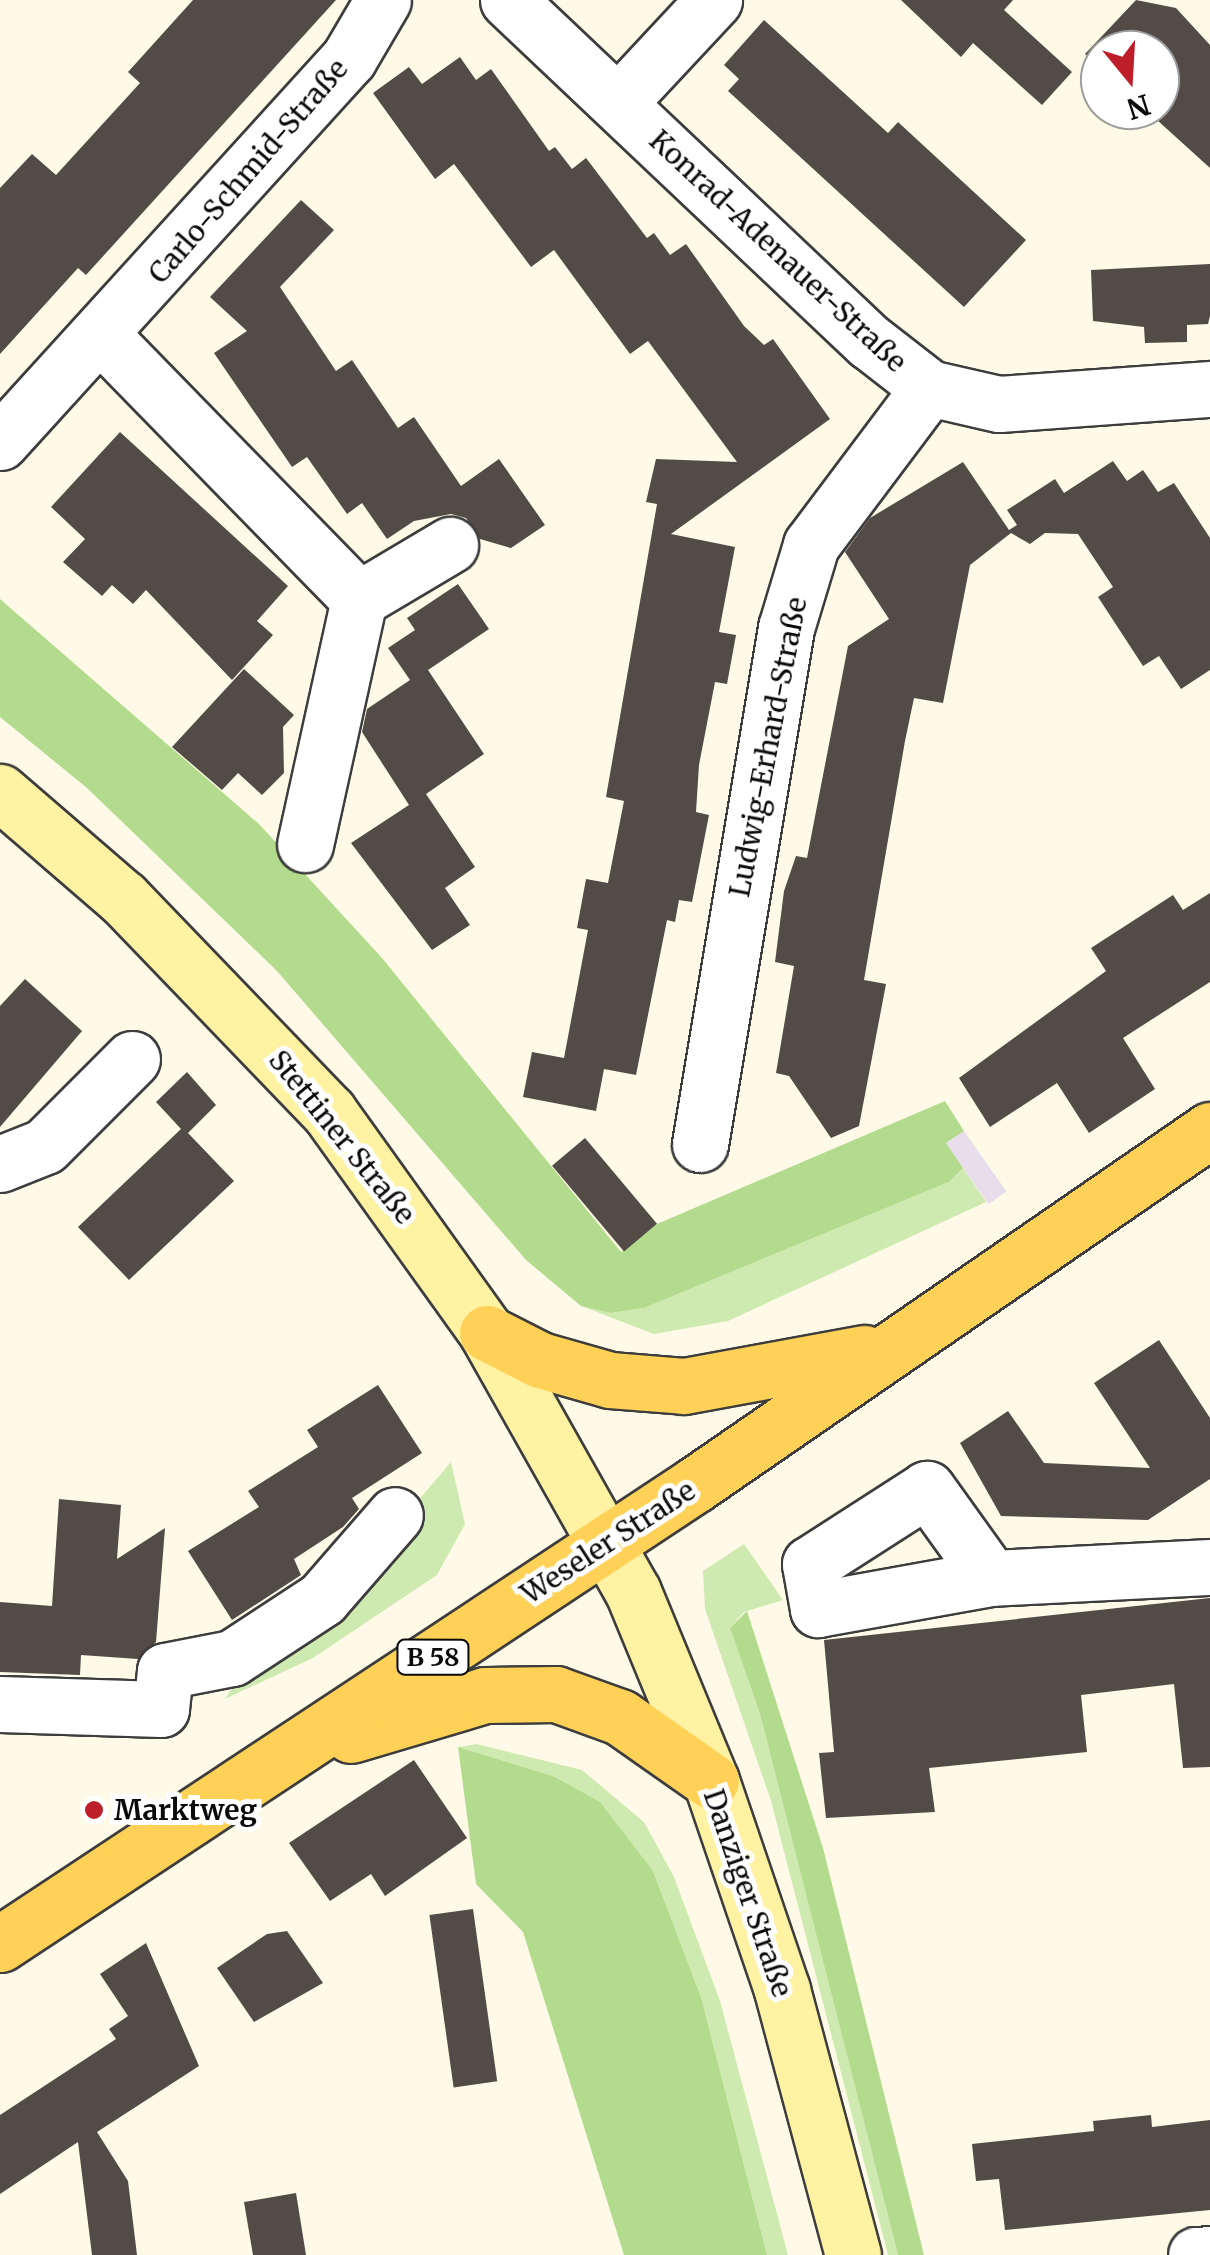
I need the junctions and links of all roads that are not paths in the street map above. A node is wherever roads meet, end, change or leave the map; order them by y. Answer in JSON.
{"nodes":[{"id":1,"x":384,"y":0,"type":"edge"},
{"id":2,"x":508,"y":0,"type":"edge"},
{"id":3,"x":714,"y":0,"type":"edge"},
{"id":4,"x":618,"y":102,"type":"junction"},
{"id":5,"x":102,"y":336,"type":"junction"},
{"id":6,"x":929,"y":388,"type":"junction"},
{"id":7,"x":1210,"y":389,"type":"edge"},
{"id":8,"x":0,"y":442,"type":"edge"},
{"id":9,"x":450,"y":546,"type":"dead end"},
{"id":10,"x":359,"y":600,"type":"junction"},
{"id":11,"x":0,"y":792,"type":"edge"},
{"id":12,"x":305,"y":844,"type":"dead end"},
{"id":13,"x":132,"y":1059,"type":"dead end"},
{"id":14,"x":1210,"y":1130,"type":"edge"},
{"id":15,"x":700,"y":1144,"type":"dead end"},
{"id":16,"x":0,"y":1164,"type":"edge"},
{"id":17,"x":487,"y":1333,"type":"junction"},
{"id":18,"x":905,"y":1339,"type":"junction"},
{"id":19,"x":395,"y":1515,"type":"dead end"},
{"id":20,"x":607,"y":1544,"type":"junction"},
{"id":21,"x":1210,"y":1567,"type":"edge"},
{"id":22,"x":991,"y":1578,"type":"dead end"},
{"id":23,"x":0,"y":1704,"type":"edge"},
{"id":24,"x":261,"y":1774,"type":"junction"},
{"id":25,"x":711,"y":1781,"type":"junction"},
{"id":26,"x":0,"y":1944,"type":"edge"},
{"id":27,"x":1209,"y":2254,"type":"edge"},
{"id":28,"x":853,"y":2255,"type":"edge"},
{"id":29,"x":1196,"y":2255,"type":"edge"}],
"edges":[{"from":1,"to":5,"type":"street","name":"Carlo-Schmid-Straße"},
{"from":2,"to":4,"type":"street","name":"Konrad-Adenauer-Straße"},
{"from":3,"to":4,"type":"street"},
{"from":4,"to":6,"type":"street","name":"Konrad-Adenauer-Straße"},
{"from":5,"to":8,"type":"street","name":"Carlo-Schmid-Straße"},
{"from":5,"to":10,"type":"street"},
{"from":6,"to":7,"type":"street","name":"Konrad-Adenauer-Straße"},
{"from":6,"to":15,"type":"street","name":"Ludwig-Erhard-Straße"},
{"from":9,"to":10,"type":"street"},
{"from":10,"to":12,"type":"street"},
{"from":11,"to":17,"type":"street","name":"Stettiner Straße"},
{"from":13,"to":16,"type":"street"},
{"from":14,"to":18,"type":"main road","name":"Weseler Straße","number":"B 58"},
{"from":17,"to":18,"type":"main road"},
{"from":17,"to":20,"type":"street","name":"Stettiner Straße"},
{"from":18,"to":20,"type":"main road","name":"Weseler Straße","number":"B 58"},
{"from":19,"to":23,"type":"street"},
{"from":20,"to":24,"type":"main road","name":"Weseler Straße","number":"B 58"},
{"from":20,"to":25,"type":"street","name":"Danziger Straße"},
{"from":21,"to":22,"type":"street"},
{"from":24,"to":25,"type":"main road"},
{"from":24,"to":26,"type":"main road","name":"Weseler Straße","number":"B 58"},
{"from":25,"to":28,"type":"street","name":"Danziger Straße"},
{"from":27,"to":29,"type":"street"}]}
